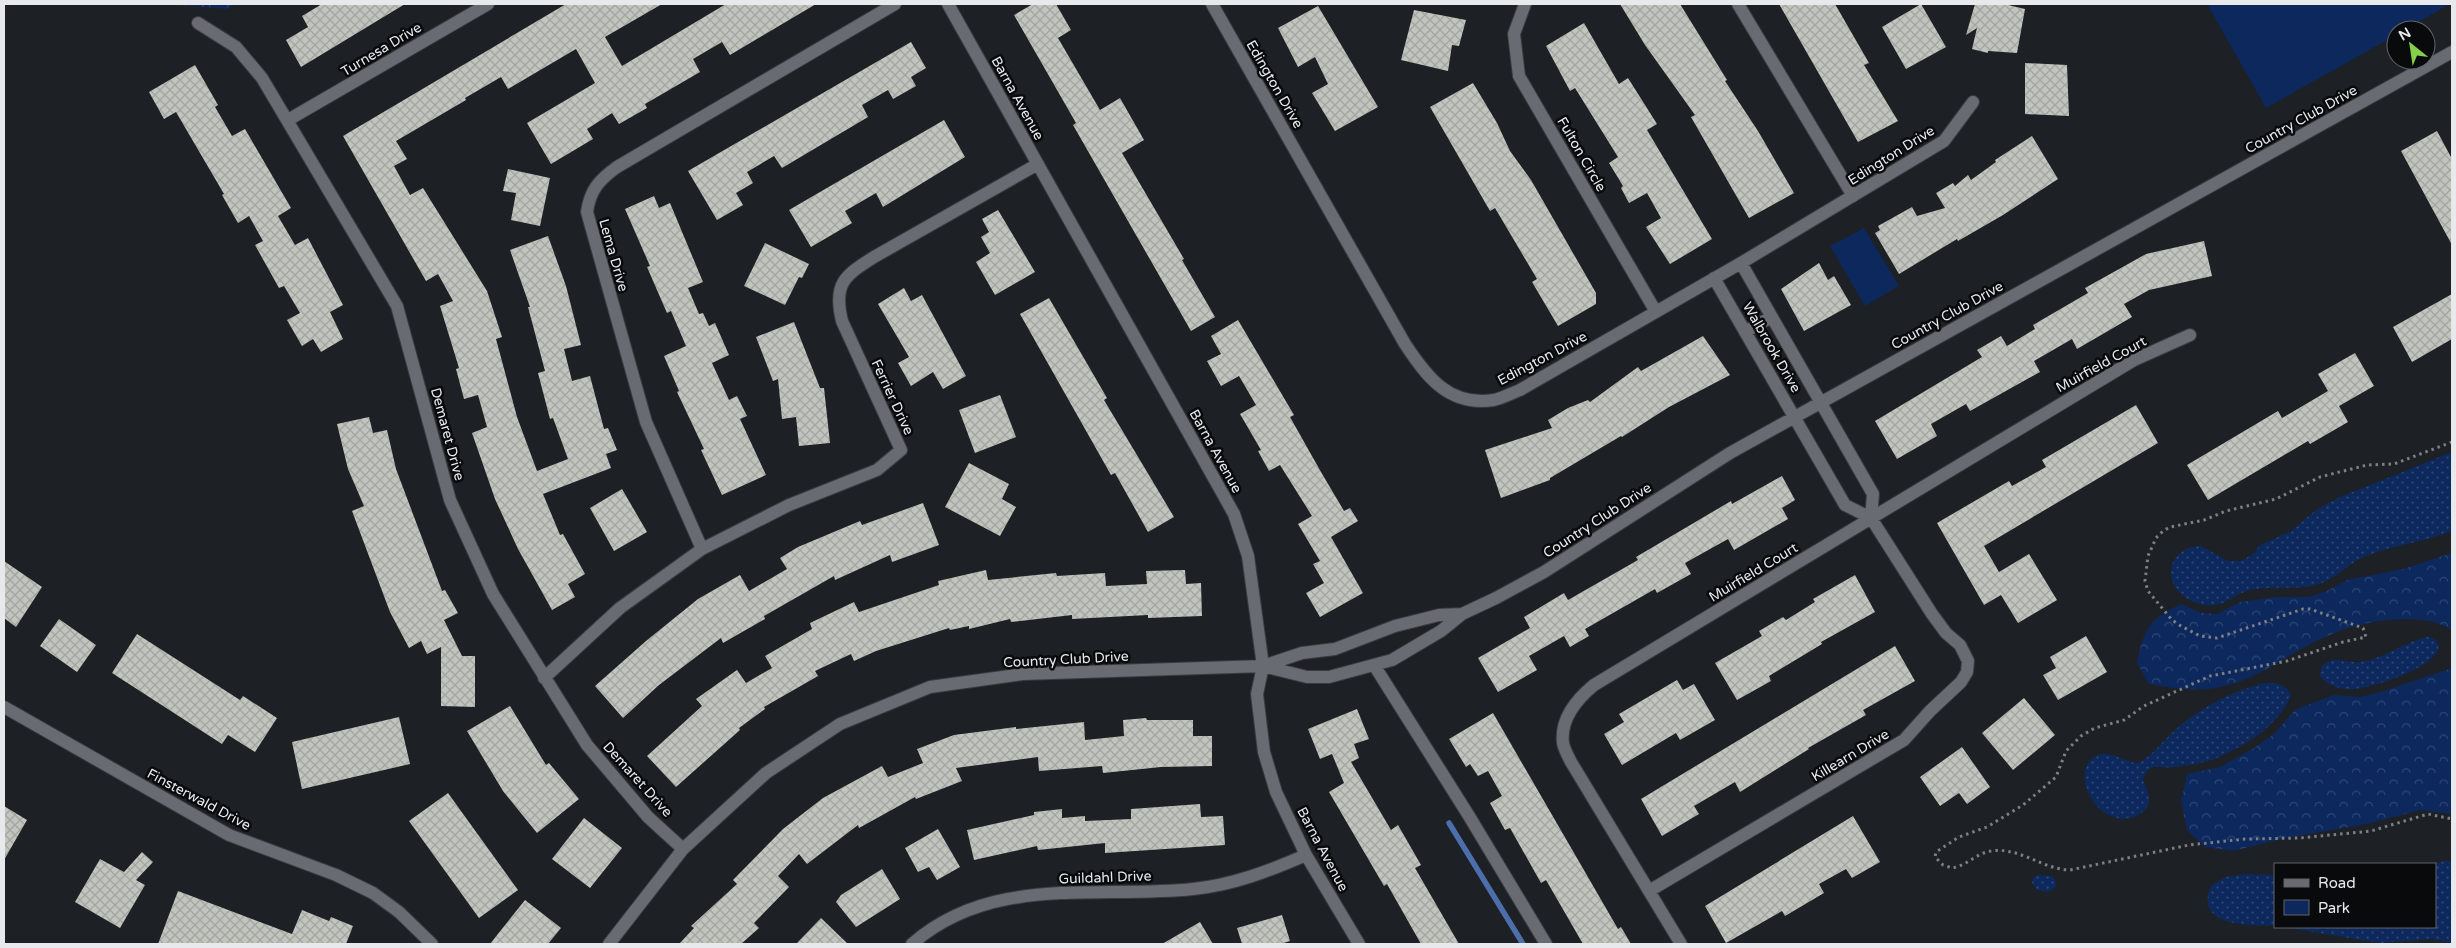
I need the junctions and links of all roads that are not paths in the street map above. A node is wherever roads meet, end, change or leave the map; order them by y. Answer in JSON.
{"nodes":[{"id":1,"x":488,"y":4,"type":"edge"},
{"id":2,"x":895,"y":4,"type":"edge"},
{"id":3,"x":948,"y":4,"type":"edge"},
{"id":4,"x":1212,"y":4,"type":"edge"},
{"id":5,"x":1525,"y":4,"type":"edge"},
{"id":6,"x":1738,"y":4,"type":"edge"},
{"id":7,"x":198,"y":23,"type":"dead end"},
{"id":8,"x":2452,"y":52,"type":"edge"},
{"id":9,"x":1973,"y":102,"type":"dead end"},
{"id":10,"x":288,"y":120,"type":"junction"},
{"id":11,"x":1038,"y":164,"type":"junction"},
{"id":12,"x":1853,"y":196,"type":"junction"},
{"id":13,"x":1741,"y":263,"type":"junction"},
{"id":14,"x":1714,"y":278,"type":"junction"},
{"id":15,"x":1656,"y":312,"type":"junction"},
{"id":16,"x":1771,"y":317,"type":"junction"},
{"id":17,"x":1746,"y":332,"type":"junction"},
{"id":18,"x":2190,"y":336,"type":"dead end"},
{"id":19,"x":1820,"y":402,"type":"junction"},
{"id":20,"x":1795,"y":416,"type":"junction"},
{"id":21,"x":1871,"y":518,"type":"junction"},
{"id":22,"x":702,"y":549,"type":"junction"},
{"id":23,"x":1462,"y":614,"type":"junction"},
{"id":24,"x":1374,"y":665,"type":"junction"},
{"id":25,"x":1263,"y":666,"type":"junction"},
{"id":26,"x":544,"y":678,"type":"junction"},
{"id":27,"x":4,"y":707,"type":"edge"},
{"id":28,"x":683,"y":849,"type":"junction"},
{"id":29,"x":1306,"y":855,"type":"junction"},
{"id":30,"x":1649,"y":891,"type":"junction"},
{"id":31,"x":432,"y":944,"type":"edge"},
{"id":32,"x":609,"y":944,"type":"edge"},
{"id":33,"x":912,"y":944,"type":"edge"},
{"id":34,"x":1359,"y":944,"type":"edge"},
{"id":35,"x":1546,"y":944,"type":"edge"},
{"id":36,"x":1680,"y":944,"type":"edge"}],
"edges":[{"from":1,"to":10,"type":"street","name":"Turnesa Drive"},
{"from":2,"to":22,"type":"street","name":"Lema Drive"},
{"from":3,"to":11,"type":"street","name":"Barna Avenue"},
{"from":4,"to":15,"type":"street","name":"Edington Drive"},
{"from":5,"to":15,"type":"street","name":"Fulton Circle"},
{"from":6,"to":12,"type":"street"},
{"from":7,"to":10,"type":"street","name":"Demaret Drive"},
{"from":8,"to":19,"type":"street","name":"Country Club Drive"},
{"from":9,"to":12,"type":"street","name":"Edington Drive"},
{"from":10,"to":26,"type":"street","name":"Demaret Drive"},
{"from":11,"to":22,"type":"street","name":"Ferrier Drive"},
{"from":11,"to":25,"type":"street","name":"Barna Avenue"},
{"from":12,"to":13,"type":"street","name":"Edington Drive"},
{"from":13,"to":14,"type":"street","name":"Edington Drive"},
{"from":13,"to":16,"type":"street","name":"Walbrook Drive"},
{"from":14,"to":15,"type":"street","name":"Edington Drive"},
{"from":14,"to":17,"type":"street","name":"Walbrook Drive"},
{"from":16,"to":17,"type":"street"},
{"from":16,"to":19,"type":"street","name":"Walbrook Drive"},
{"from":17,"to":20,"type":"street","name":"Walbrook Drive"},
{"from":18,"to":21,"type":"street","name":"Muirfield Court"},
{"from":19,"to":20,"type":"street","name":"Country Club Drive"},
{"from":19,"to":21,"type":"street"},
{"from":20,"to":21,"type":"street","name":"Walbrook Drive"},
{"from":20,"to":23,"type":"street","name":"Country Club Drive"},
{"from":21,"to":30,"type":"street","name":"Muirfield Court"},
{"from":21,"to":30,"type":"street","name":"Killearn Drive"},
{"from":22,"to":26,"type":"street","name":"Ferrier Drive"},
{"from":23,"to":24,"type":"street","name":"Country Club Drive"},
{"from":23,"to":25,"type":"street","name":"Country Club Drive"},
{"from":24,"to":25,"type":"street","name":"Country Club Drive"},
{"from":24,"to":35,"type":"street"},
{"from":25,"to":28,"type":"street","name":"Country Club Drive"},
{"from":25,"to":29,"type":"street","name":"Barna Avenue"},
{"from":26,"to":28,"type":"street","name":"Demaret Drive"},
{"from":27,"to":31,"type":"street","name":"Finsterwald Drive"},
{"from":28,"to":32,"type":"street","name":"Country Club Drive"},
{"from":29,"to":33,"type":"street","name":"Guildahl Drive"},
{"from":29,"to":34,"type":"street","name":"Barna Avenue"},
{"from":30,"to":36,"type":"street","name":"Muirfield Court"}]}
